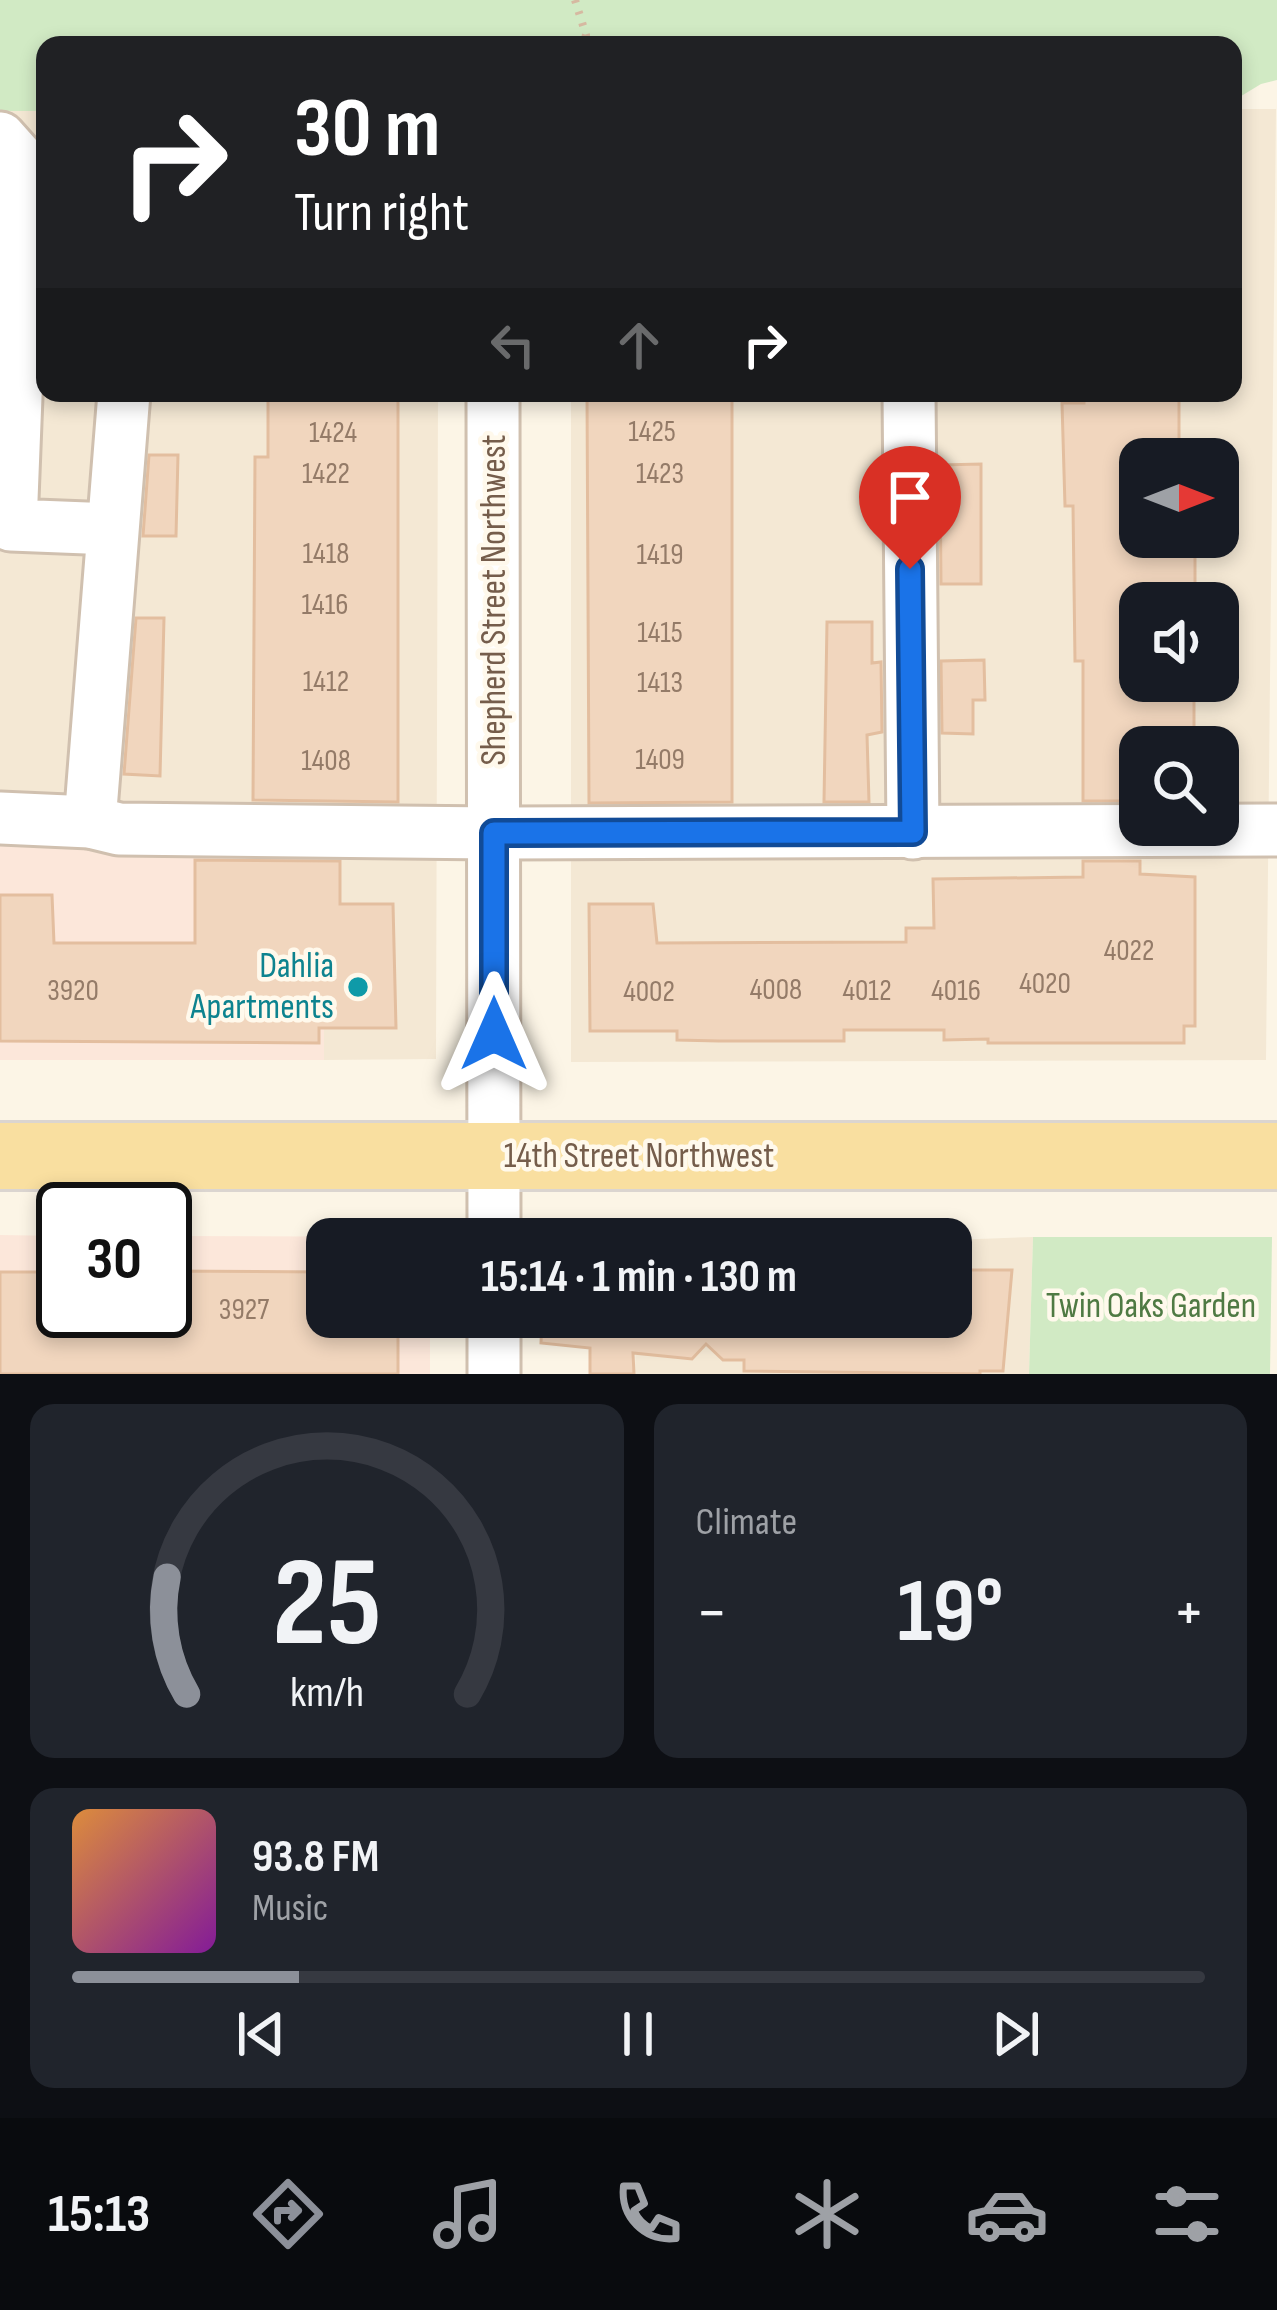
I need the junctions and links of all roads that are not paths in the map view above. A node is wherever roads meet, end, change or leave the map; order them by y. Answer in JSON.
{"nodes":[{"id":1,"x":0,"y":138,"type":"edge"},
{"id":2,"x":123,"y":402,"type":"edge"},
{"id":3,"x":493,"y":402,"type":"edge"},
{"id":4,"x":909,"y":402,"type":"edge"},
{"id":5,"x":112,"y":529,"type":"junction"},
{"id":6,"x":0,"y":818,"type":"edge"},
{"id":7,"x":90,"y":821,"type":"junction"},
{"id":8,"x":1277,"y":830,"type":"edge"},
{"id":9,"x":913,"y":832,"type":"junction"},
{"id":10,"x":494,"y":833,"type":"junction"},
{"id":11,"x":0,"y":1156,"type":"edge"},
{"id":12,"x":494,"y":1156,"type":"junction"},
{"id":13,"x":1277,"y":1156,"type":"edge"},
{"id":14,"x":494,"y":1218,"type":"edge"},
{"id":15,"x":494,"y":1338,"type":"edge"},
{"id":16,"x":494,"y":1374,"type":"edge"}],
"edges":[{"from":1,"to":5,"type":"street"},
{"from":2,"to":5,"type":"street"},
{"from":3,"to":10,"type":"street","name":"Shepherd Street Northwest"},
{"from":4,"to":9,"type":"street"},
{"from":5,"to":7,"type":"street"},
{"from":6,"to":7,"type":"street"},
{"from":7,"to":10,"type":"street"},
{"from":8,"to":9,"type":"street"},
{"from":9,"to":10,"type":"street"},
{"from":10,"to":12,"type":"street","name":"Shepherd Street Northwest"},
{"from":11,"to":12,"type":"main road","name":"14th Street Northwest"},
{"from":12,"to":13,"type":"main road","name":"14th Street Northwest"},
{"from":12,"to":14,"type":"street","name":"Shepherd Street Northwest"},
{"from":15,"to":16,"type":"street"}]}
